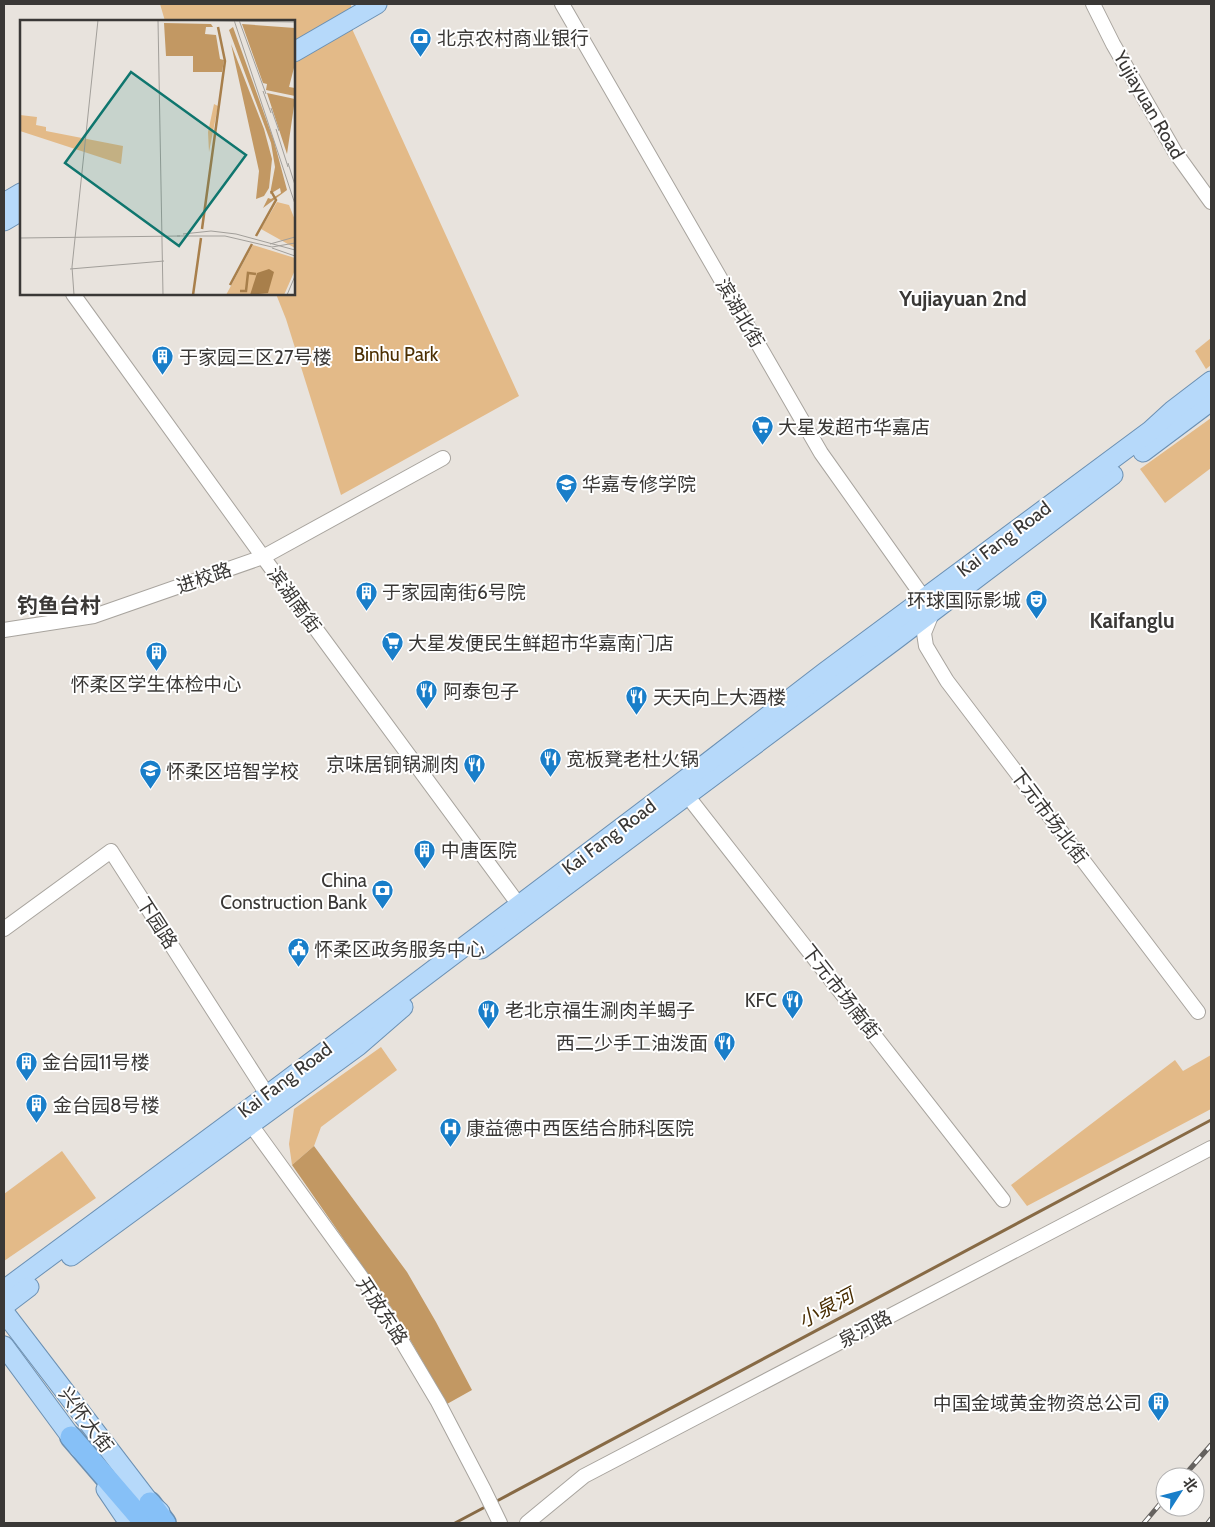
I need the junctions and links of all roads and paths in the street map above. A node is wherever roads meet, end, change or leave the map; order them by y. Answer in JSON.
{"nodes":[{"id":1,"x":356,"y":4,"type":"edge"},
{"id":2,"x":377,"y":4,"type":"edge"},
{"id":3,"x":562,"y":4,"type":"edge"},
{"id":4,"x":1093,"y":4,"type":"edge"},
{"id":5,"x":295,"y":38,"type":"edge"},
{"id":6,"x":295,"y":51,"type":"edge"},
{"id":7,"x":1211,"y":202,"type":"edge"},
{"id":8,"x":74,"y":295,"type":"edge"},
{"id":9,"x":1211,"y":380,"type":"edge"},
{"id":10,"x":1211,"y":401,"type":"edge"},
{"id":11,"x":443,"y":458,"type":"dead end"},
{"id":12,"x":263,"y":557,"type":"junction"},
{"id":13,"x":929,"y":605,"type":"junction"},
{"id":14,"x":4,"y":630,"type":"edge"},
{"id":15,"x":683,"y":790,"type":"junction"},
{"id":16,"x":518,"y":905,"type":"junction"},
{"id":17,"x":4,"y":929,"type":"edge"},
{"id":18,"x":1198,"y":1012,"type":"dead end"},
{"id":19,"x":271,"y":1101,"type":"junction"},
{"id":20,"x":246,"y":1119,"type":"junction"},
{"id":21,"x":1211,"y":1148,"type":"edge"},
{"id":22,"x":1003,"y":1200,"type":"dead end"},
{"id":23,"x":4,"y":1290,"type":"edge"},
{"id":24,"x":4,"y":1306,"type":"edge"},
{"id":25,"x":4,"y":1312,"type":"edge"},
{"id":26,"x":4,"y":1346,"type":"edge"},
{"id":27,"x":71,"y":1437,"type":"joint"},
{"id":28,"x":138,"y":1517,"type":"edge"},
{"id":29,"x":165,"y":1523,"type":"edge"},
{"id":30,"x":173,"y":1523,"type":"edge"},
{"id":31,"x":500,"y":1523,"type":"edge"},
{"id":32,"x":527,"y":1523,"type":"edge"}],
"edges":[{"from":1,"to":5,"type":"main road"},
{"from":2,"to":6,"type":"main road"},
{"from":3,"to":13,"type":"street","name":"滨湖北街"},
{"from":4,"to":7,"type":"street","name":"Yujiayuan Road"},
{"from":8,"to":12,"type":"street","name":"滨湖南街"},
{"from":9,"to":13,"type":"main road","name":"Kai Fang Road"},
{"from":10,"to":13,"type":"main road","name":"Kai Fang Road"},
{"from":11,"to":12,"type":"street","name":"进校路"},
{"from":12,"to":14,"type":"street","name":"进校路"},
{"from":12,"to":16,"type":"street","name":"滨湖南街"},
{"from":13,"to":15,"type":"main road","name":"Kai Fang Road"},
{"from":13,"to":18,"type":"street","name":"下元市场北街"},
{"from":15,"to":16,"type":"main road","name":"Kai Fang Road"},
{"from":15,"to":19,"type":"main road","name":"Kai Fang Road"},
{"from":15,"to":22,"type":"street","name":"下元市场南街"},
{"from":16,"to":19,"type":"main road","name":"Kai Fang Road"},
{"from":17,"to":19,"type":"street","name":"下园路"},
{"from":19,"to":20,"type":"main road","name":"Kai Fang Road"},
{"from":20,"to":23,"type":"main road","name":"Kai Fang Road"},
{"from":20,"to":24,"type":"main road","name":"Kai Fang Road"},
{"from":20,"to":31,"type":"street","name":"开放东路"},
{"from":21,"to":32,"type":"street","name":"泉河路"},
{"from":25,"to":28,"type":"main road","name":"兴怀大街"},
{"from":26,"to":27,"type":"main road","name":"兴怀大街"},
{"from":27,"to":28,"type":"highway"},
{"from":28,"to":29,"type":"highway"},
{"from":28,"to":30,"type":"main road","name":"兴怀大街"}]}
